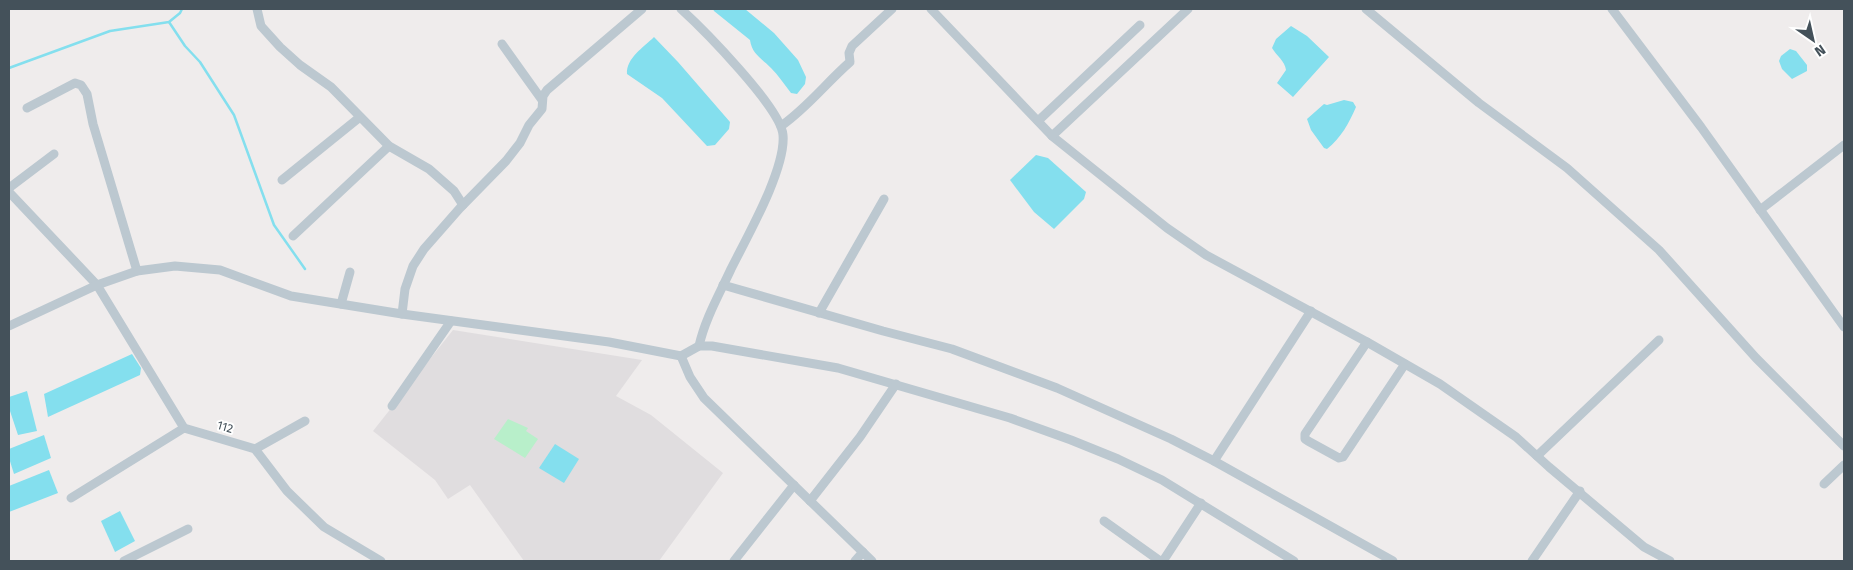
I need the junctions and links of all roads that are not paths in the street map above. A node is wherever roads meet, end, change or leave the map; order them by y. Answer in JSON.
{"nodes":[{"id":1,"x":257,"y":9,"type":"edge"},
{"id":2,"x":642,"y":9,"type":"edge"},
{"id":3,"x":681,"y":9,"type":"edge"},
{"id":4,"x":892,"y":9,"type":"edge"},
{"id":5,"x":931,"y":9,"type":"edge"},
{"id":6,"x":1188,"y":9,"type":"edge"},
{"id":7,"x":1366,"y":9,"type":"edge"},
{"id":8,"x":1612,"y":9,"type":"edge"},
{"id":9,"x":1140,"y":26,"type":"dead end"},
{"id":10,"x":502,"y":44,"type":"dead end"},
{"id":11,"x":542,"y":100,"type":"junction"},
{"id":12,"x":26,"y":108,"type":"dead end"},
{"id":13,"x":360,"y":117,"type":"junction"},
{"id":14,"x":1038,"y":121,"type":"junction"},
{"id":15,"x":781,"y":126,"type":"junction"},
{"id":16,"x":1052,"y":136,"type":"junction"},
{"id":17,"x":1844,"y":145,"type":"edge"},
{"id":18,"x":389,"y":146,"type":"junction"},
{"id":19,"x":54,"y":154,"type":"dead end"},
{"id":20,"x":282,"y":180,"type":"dead end"},
{"id":21,"x":9,"y":188,"type":"edge"},
{"id":22,"x":9,"y":192,"type":"edge"},
{"id":23,"x":884,"y":199,"type":"dead end"},
{"id":24,"x":463,"y":205,"type":"junction"},
{"id":25,"x":1760,"y":210,"type":"junction"},
{"id":26,"x":293,"y":236,"type":"dead end"},
{"id":27,"x":137,"y":271,"type":"junction"},
{"id":28,"x":350,"y":272,"type":"dead end"},
{"id":29,"x":724,"y":284,"type":"junction"},
{"id":30,"x":97,"y":285,"type":"junction"},
{"id":31,"x":341,"y":304,"type":"junction"},
{"id":32,"x":1311,"y":311,"type":"junction"},
{"id":33,"x":819,"y":313,"type":"junction"},
{"id":34,"x":402,"y":314,"type":"junction"},
{"id":35,"x":451,"y":320,"type":"junction"},
{"id":36,"x":9,"y":326,"type":"edge"},
{"id":37,"x":1844,"y":327,"type":"edge"},
{"id":38,"x":1659,"y":340,"type":"dead end"},
{"id":39,"x":1368,"y":342,"type":"junction"},
{"id":40,"x":699,"y":346,"type":"junction"},
{"id":41,"x":681,"y":356,"type":"junction"},
{"id":42,"x":1405,"y":364,"type":"junction"},
{"id":43,"x":896,"y":384,"type":"junction"},
{"id":44,"x":392,"y":406,"type":"dead end"},
{"id":45,"x":304,"y":421,"type":"dead end"},
{"id":46,"x":184,"y":428,"type":"junction"},
{"id":47,"x":1844,"y":446,"type":"edge"},
{"id":48,"x":255,"y":449,"type":"junction"},
{"id":49,"x":1537,"y":456,"type":"junction"},
{"id":50,"x":1214,"y":461,"type":"junction"},
{"id":51,"x":1844,"y":464,"type":"edge"},
{"id":52,"x":1824,"y":484,"type":"dead end"},
{"id":53,"x":794,"y":486,"type":"junction"},
{"id":54,"x":1580,"y":491,"type":"junction"},
{"id":55,"x":71,"y":498,"type":"dead end"},
{"id":56,"x":810,"y":501,"type":"junction"},
{"id":57,"x":1201,"y":503,"type":"junction"},
{"id":58,"x":1104,"y":521,"type":"dead end"},
{"id":59,"x":188,"y":529,"type":"dead end"},
{"id":60,"x":863,"y":552,"type":"junction"},
{"id":61,"x":124,"y":561,"type":"edge"},
{"id":62,"x":381,"y":561,"type":"edge"},
{"id":63,"x":734,"y":561,"type":"edge"},
{"id":64,"x":855,"y":561,"type":"edge"},
{"id":65,"x":872,"y":561,"type":"edge"},
{"id":66,"x":1161,"y":561,"type":"edge"},
{"id":67,"x":1294,"y":561,"type":"edge"},
{"id":68,"x":1393,"y":561,"type":"edge"},
{"id":69,"x":1532,"y":561,"type":"edge"},
{"id":70,"x":1670,"y":561,"type":"edge"}],
"edges":[{"from":1,"to":13,"type":"street"},
{"from":2,"to":11,"type":"street"},
{"from":3,"to":15,"type":"street"},
{"from":4,"to":15,"type":"street"},
{"from":5,"to":14,"type":"street"},
{"from":6,"to":16,"type":"street"},
{"from":7,"to":47,"type":"street"},
{"from":8,"to":25,"type":"street"},
{"from":9,"to":14,"type":"street"},
{"from":10,"to":11,"type":"street"},
{"from":11,"to":24,"type":"street"},
{"from":12,"to":27,"type":"street"},
{"from":13,"to":18,"type":"street"},
{"from":13,"to":20,"type":"street"},
{"from":14,"to":16,"type":"street"},
{"from":15,"to":29,"type":"street"},
{"from":16,"to":32,"type":"street"},
{"from":17,"to":25,"type":"street"},
{"from":18,"to":24,"type":"street"},
{"from":18,"to":26,"type":"street"},
{"from":19,"to":21,"type":"street"},
{"from":22,"to":30,"type":"street"},
{"from":23,"to":33,"type":"street"},
{"from":24,"to":34,"type":"street"},
{"from":25,"to":37,"type":"street"},
{"from":27,"to":30,"type":"street"},
{"from":27,"to":31,"type":"street"},
{"from":28,"to":31,"type":"street"},
{"from":29,"to":33,"type":"street"},
{"from":29,"to":40,"type":"street"},
{"from":30,"to":36,"type":"street"},
{"from":30,"to":46,"type":"street"},
{"from":31,"to":34,"type":"street"},
{"from":32,"to":39,"type":"street"},
{"from":32,"to":50,"type":"street"},
{"from":33,"to":50,"type":"street"},
{"from":34,"to":35,"type":"street"},
{"from":35,"to":41,"type":"street"},
{"from":35,"to":44,"type":"street"},
{"from":38,"to":49,"type":"street"},
{"from":39,"to":42,"type":"street"},
{"from":39,"to":42,"type":"street"},
{"from":40,"to":41,"type":"street"},
{"from":40,"to":43,"type":"street"},
{"from":41,"to":53,"type":"street"},
{"from":42,"to":49,"type":"street"},
{"from":43,"to":56,"type":"street"},
{"from":43,"to":57,"type":"street"},
{"from":45,"to":48,"type":"street"},
{"from":46,"to":48,"type":"street","name":"112"},
{"from":46,"to":55,"type":"street"},
{"from":48,"to":62,"type":"street"},
{"from":49,"to":54,"type":"street"},
{"from":50,"to":68,"type":"street"},
{"from":51,"to":52,"type":"street"},
{"from":53,"to":56,"type":"street"},
{"from":53,"to":63,"type":"street"},
{"from":54,"to":69,"type":"street"},
{"from":54,"to":70,"type":"street"},
{"from":56,"to":60,"type":"street"},
{"from":57,"to":66,"type":"street"},
{"from":57,"to":67,"type":"street"},
{"from":58,"to":66,"type":"street"},
{"from":59,"to":61,"type":"street"},
{"from":60,"to":64,"type":"street"},
{"from":60,"to":65,"type":"street"}]}
